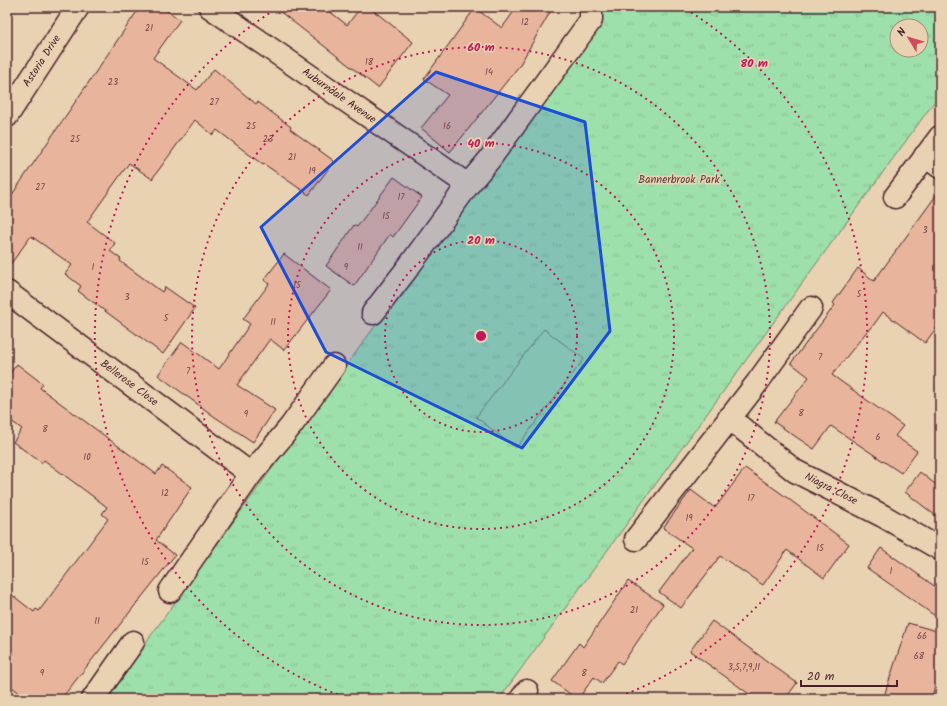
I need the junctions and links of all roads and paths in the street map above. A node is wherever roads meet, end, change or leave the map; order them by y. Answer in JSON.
{"nodes":[{"id":1,"x":78,"y":7,"type":"edge"},
{"id":2,"x":210,"y":7,"type":"edge"},
{"id":3,"x":591,"y":7,"type":"edge"},
{"id":4,"x":8,"y":113,"type":"edge"},
{"id":5,"x":940,"y":137,"type":"edge"},
{"id":6,"x":933,"y":162,"type":"edge"},
{"id":7,"x":468,"y":185,"type":"junction"},
{"id":8,"x":895,"y":197,"type":"dead end"},
{"id":9,"x":7,"y":292,"type":"edge"},
{"id":10,"x":811,"y":308,"type":"dead end"},
{"id":11,"x":374,"y":313,"type":"dead end"},
{"id":12,"x":334,"y":366,"type":"dead end"},
{"id":13,"x":729,"y":418,"type":"junction"},
{"id":14,"x":251,"y":474,"type":"junction"},
{"id":15,"x":636,"y":539,"type":"dead end"},
{"id":16,"x":940,"y":549,"type":"edge"},
{"id":17,"x":170,"y":591,"type":"dead end"},
{"id":18,"x":133,"y":642,"type":"dead end"},
{"id":19,"x":93,"y":699,"type":"edge"}],
"edges":[{"from":1,"to":4,"type":"street","name":"Astoria Drive"},
{"from":2,"to":7,"type":"street","name":"Auburndale Avenue"},
{"from":3,"to":7,"type":"street"},
{"from":5,"to":6,"type":"street"},
{"from":6,"to":8,"type":"street"},
{"from":7,"to":11,"type":"street"},
{"from":9,"to":14,"type":"street","name":"Bellerose Close"},
{"from":10,"to":13,"type":"street"},
{"from":12,"to":14,"type":"street"},
{"from":13,"to":15,"type":"street"},
{"from":13,"to":16,"type":"street","name":"Niagra Close"},
{"from":14,"to":17,"type":"street"},
{"from":18,"to":19,"type":"street"}]}
